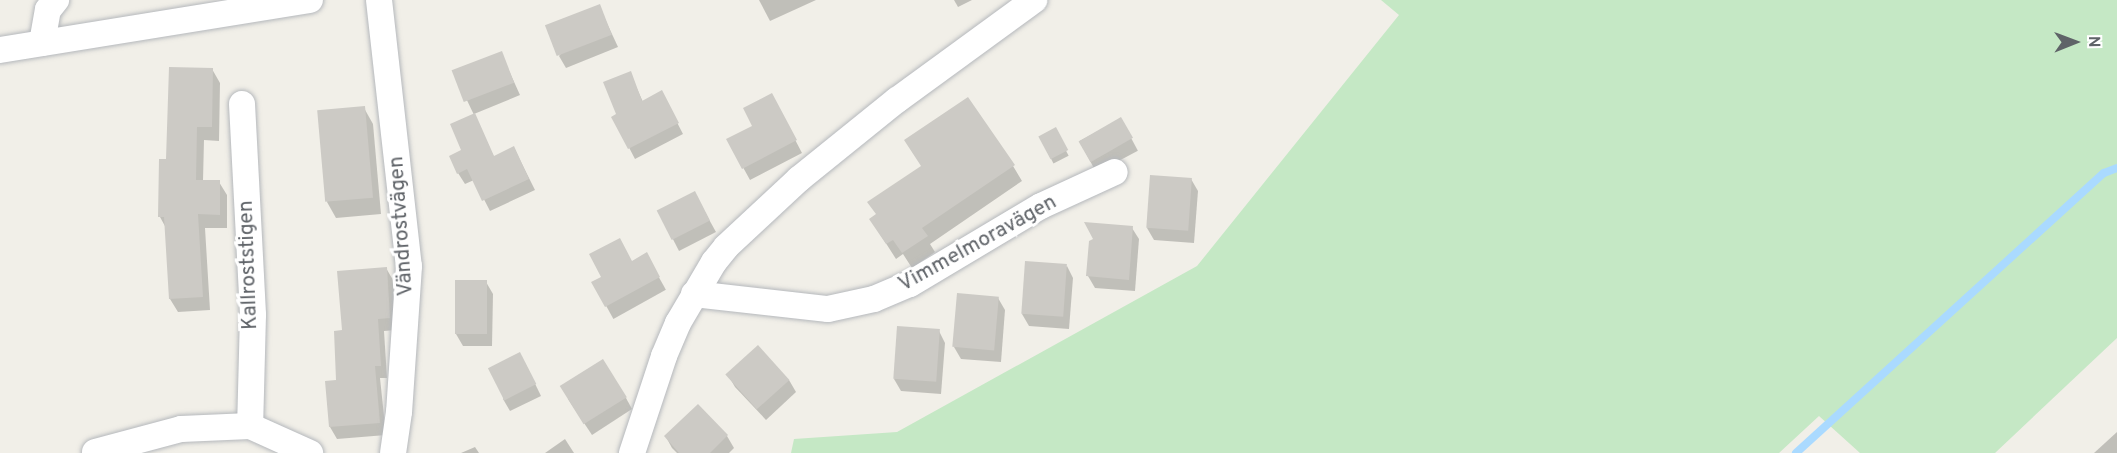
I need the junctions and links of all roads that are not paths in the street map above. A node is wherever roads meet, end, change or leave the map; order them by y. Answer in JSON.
{"nodes":[{"id":1,"x":56,"y":0,"type":"edge"},
{"id":2,"x":309,"y":0,"type":"edge"},
{"id":3,"x":379,"y":0,"type":"edge"},
{"id":4,"x":1034,"y":0,"type":"edge"},
{"id":5,"x":182,"y":10,"type":"edge"},
{"id":6,"x":42,"y":43,"type":"junction"},
{"id":7,"x":0,"y":50,"type":"edge"},
{"id":8,"x":242,"y":104,"type":"dead end"},
{"id":9,"x":1115,"y":172,"type":"dead end"},
{"id":10,"x":694,"y":294,"type":"junction"},
{"id":11,"x":250,"y":426,"type":"junction"},
{"id":12,"x":95,"y":452,"type":"edge"},
{"id":13,"x":310,"y":453,"type":"edge"},
{"id":14,"x":393,"y":453,"type":"edge"},
{"id":15,"x":632,"y":453,"type":"edge"}],
"edges":[{"from":1,"to":6,"type":"street"},
{"from":2,"to":5,"type":"street"},
{"from":3,"to":14,"type":"street","name":"Vändrostvägen"},
{"from":4,"to":10,"type":"street"},
{"from":5,"to":6,"type":"street"},
{"from":6,"to":7,"type":"street"},
{"from":8,"to":11,"type":"street","name":"Kallroststigen"},
{"from":9,"to":10,"type":"street","name":"Vimmelmoravägen"},
{"from":10,"to":15,"type":"street"},
{"from":11,"to":12,"type":"street"},
{"from":11,"to":13,"type":"street"}]}
